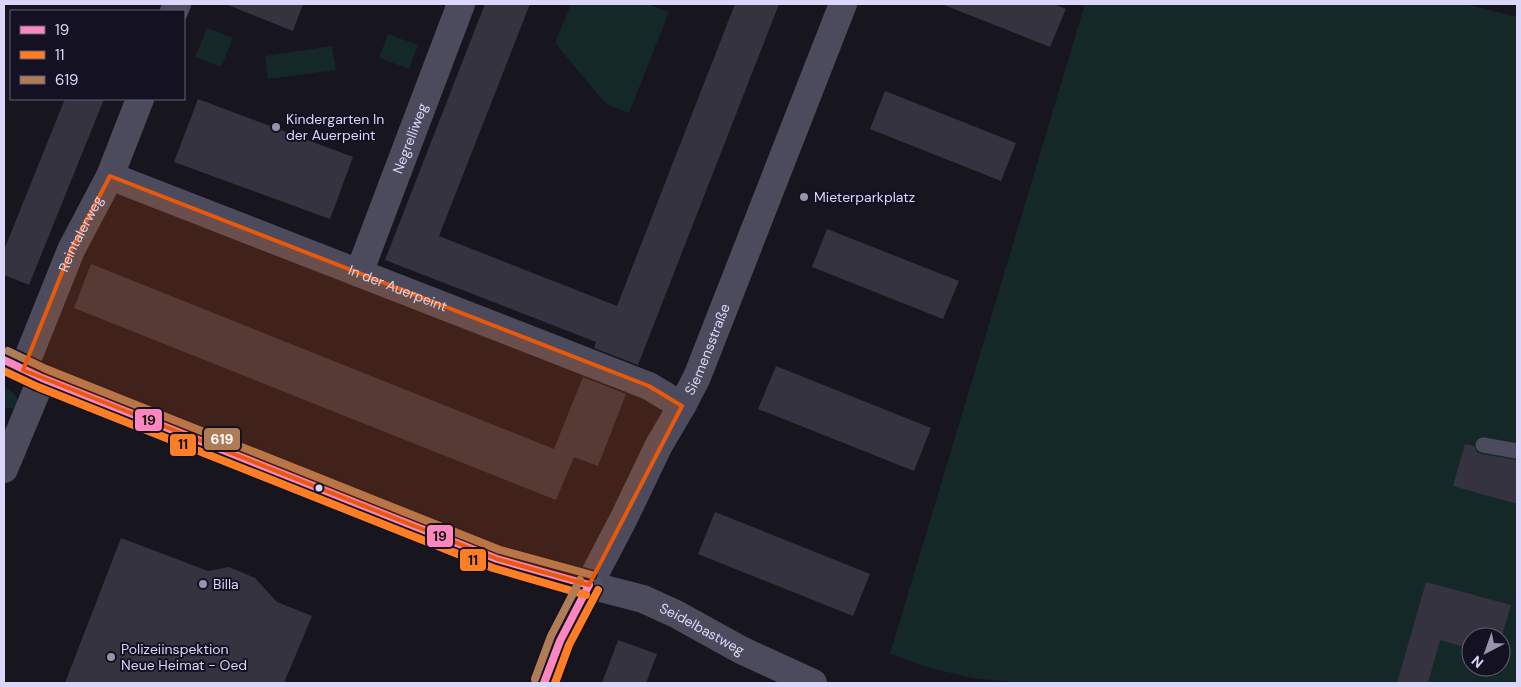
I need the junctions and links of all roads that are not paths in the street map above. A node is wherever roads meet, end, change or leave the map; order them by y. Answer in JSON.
{"nodes":[{"id":1,"x":461,"y":4,"type":"edge"},
{"id":2,"x":843,"y":4,"type":"edge"},
{"id":3,"x":140,"y":100,"type":"edge"},
{"id":4,"x":110,"y":176,"type":"junction"},
{"id":5,"x":359,"y":273,"type":"junction"},
{"id":6,"x":23,"y":369,"type":"edge"},
{"id":7,"x":682,"y":406,"type":"junction"},
{"id":8,"x":1483,"y":445,"type":"dead end"},
{"id":9,"x":1517,"y":451,"type":"edge"},
{"id":10,"x":6,"y":460,"type":"edge"},
{"id":11,"x":589,"y":585,"type":"junction"},
{"id":12,"x":544,"y":683,"type":"edge"},
{"id":13,"x":813,"y":683,"type":"edge"}],
"edges":[{"from":1,"to":5,"type":"street","name":"Negrelliweg"},
{"from":2,"to":7,"type":"street","name":"Siemensstraße"},
{"from":3,"to":4,"type":"street","name":"Reintalerweg"},
{"from":4,"to":5,"type":"street","name":"In der Auerpeint"},
{"from":4,"to":6,"type":"street","name":"Reintalerweg"},
{"from":5,"to":7,"type":"street","name":"In der Auerpeint"},
{"from":6,"to":10,"type":"street","name":"Reintalerweg"},
{"from":6,"to":11,"type":"main road"},
{"from":7,"to":11,"type":"street","name":"Siemensstraße"},
{"from":8,"to":9,"type":"lane"},
{"from":11,"to":12,"type":"main road","name":"Siemensstraße"},
{"from":11,"to":13,"type":"street","name":"Seidelbastweg"}]}
